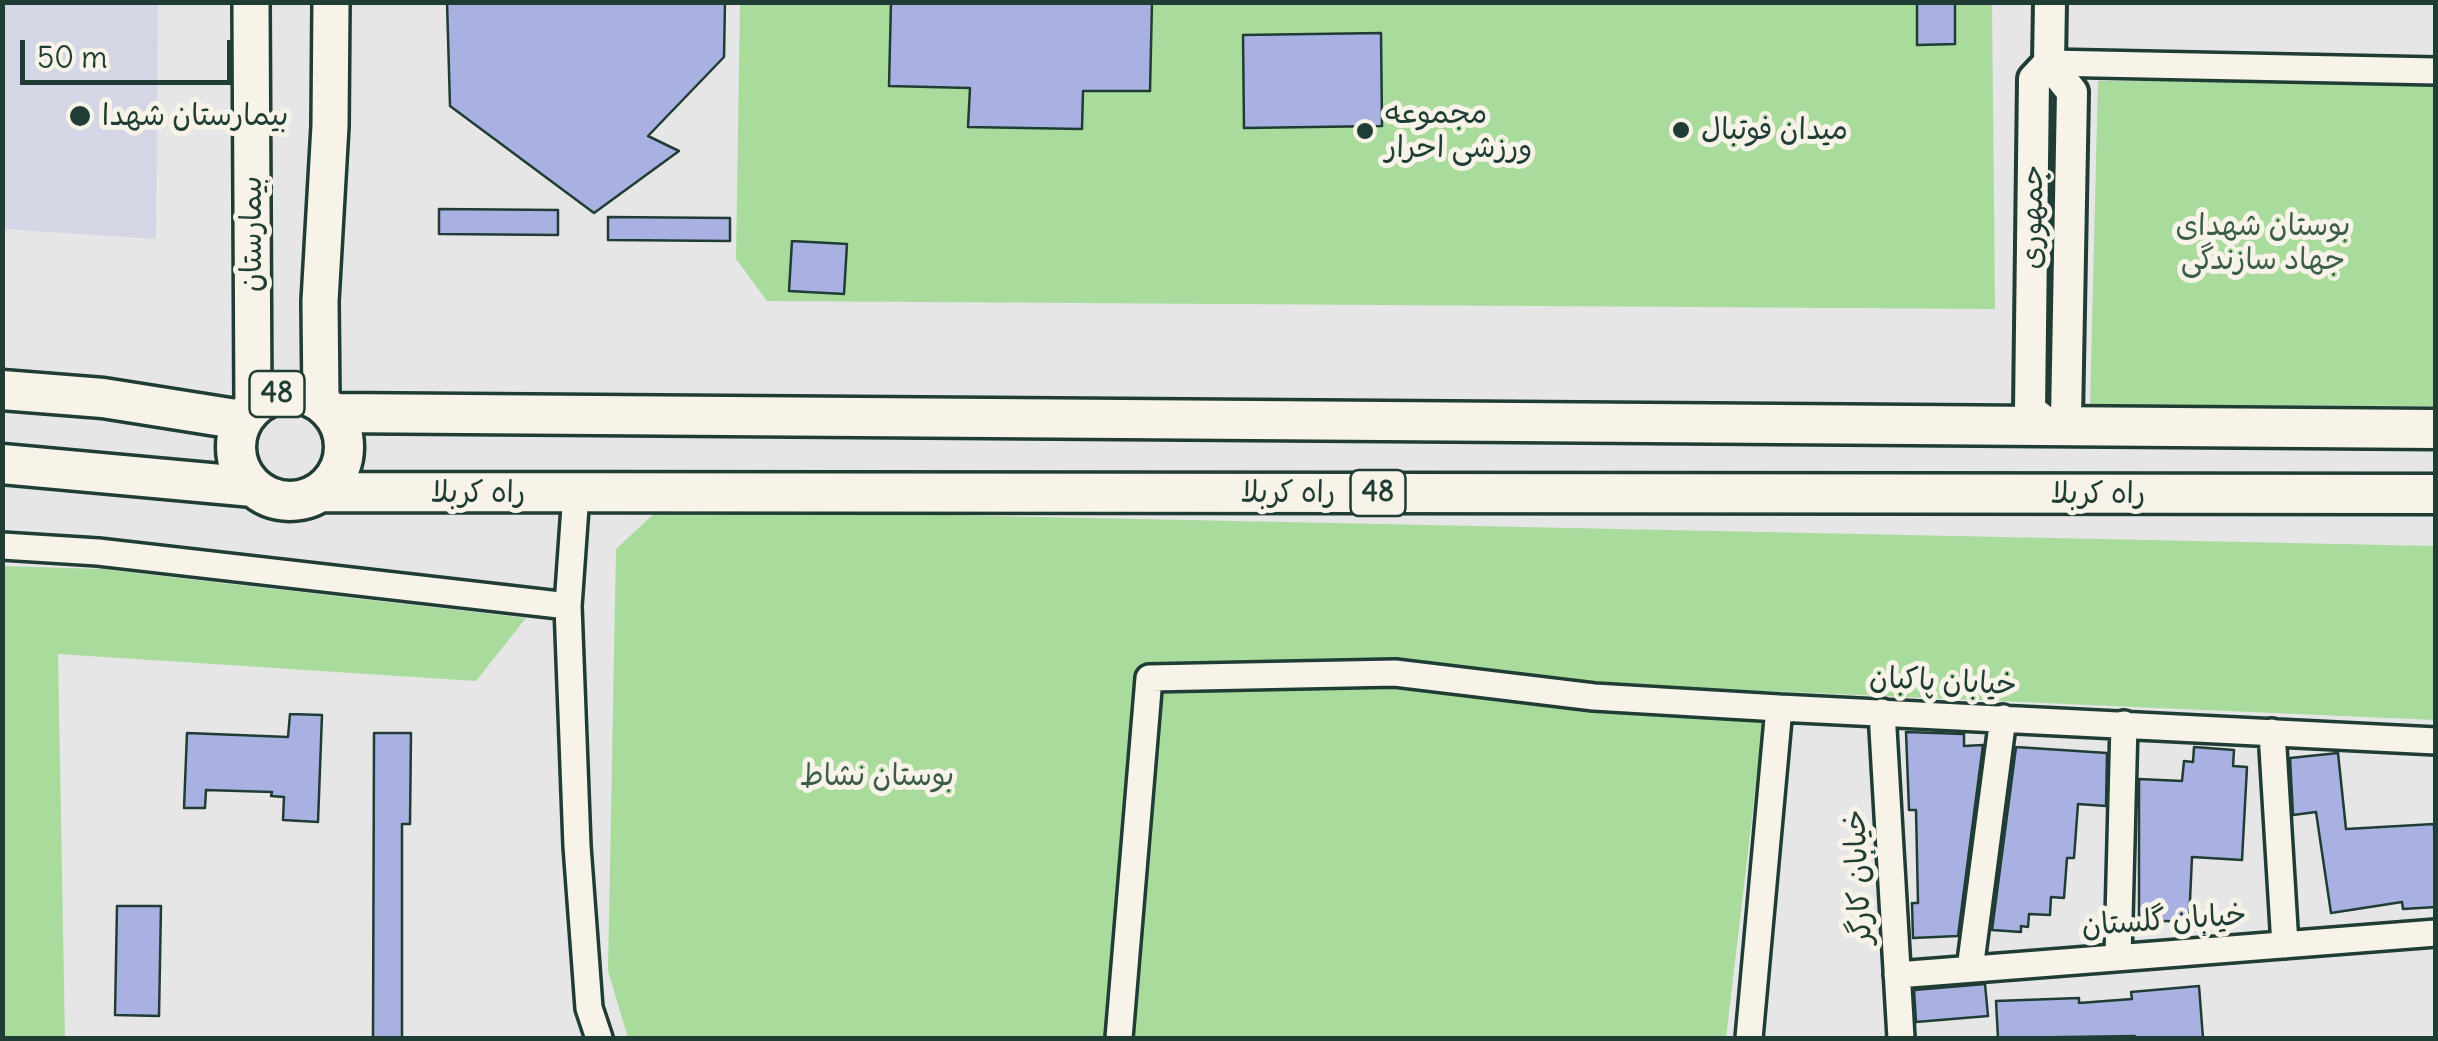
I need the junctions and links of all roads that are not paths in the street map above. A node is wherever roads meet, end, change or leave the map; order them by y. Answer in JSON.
{"nodes":[{"id":1,"x":250,"y":2,"type":"edge"},
{"id":2,"x":331,"y":2,"type":"edge"},
{"id":3,"x":2050,"y":2,"type":"edge"},
{"id":4,"x":2050,"y":63,"type":"junction"},
{"id":5,"x":2436,"y":71,"type":"edge"},
{"id":6,"x":2,"y":390,"type":"edge"},
{"id":7,"x":327,"y":408,"type":"junction"},
{"id":8,"x":248,"y":413,"type":"junction"},
{"id":9,"x":2051,"y":426,"type":"junction"},
{"id":10,"x":2436,"y":429,"type":"edge"},
{"id":11,"x":2,"y":464,"type":"edge"},
{"id":12,"x":253,"y":487,"type":"junction"},
{"id":13,"x":320,"y":492,"type":"junction"},
{"id":14,"x":576,"y":493,"type":"junction"},
{"id":15,"x":2436,"y":494,"type":"edge"},
{"id":16,"x":2,"y":546,"type":"edge"},
{"id":17,"x":568,"y":606,"type":"junction"},
{"id":18,"x":1779,"y":708,"type":"junction"},
{"id":19,"x":1882,"y":712,"type":"junction"},
{"id":20,"x":2003,"y":718,"type":"junction"},
{"id":21,"x":2124,"y":724,"type":"junction"},
{"id":22,"x":2272,"y":732,"type":"junction"},
{"id":23,"x":2436,"y":741,"type":"edge"},
{"id":24,"x":2436,"y":933,"type":"edge"},
{"id":25,"x":2285,"y":945,"type":"junction"},
{"id":26,"x":2118,"y":958,"type":"junction"},
{"id":27,"x":1970,"y":969,"type":"junction"},
{"id":28,"x":1897,"y":975,"type":"junction"},
{"id":29,"x":599,"y":1038,"type":"edge"},
{"id":30,"x":1118,"y":1038,"type":"edge"},
{"id":31,"x":1749,"y":1038,"type":"edge"},
{"id":32,"x":1901,"y":1038,"type":"edge"}],
"edges":[{"from":1,"to":8,"type":"main road","name":"بیمارستان"},
{"from":2,"to":7,"type":"main road"},
{"from":3,"to":4,"type":"street","name":"جمهوری"},
{"from":4,"to":5,"type":"street"},
{"from":4,"to":9,"type":"street","name":"جمهوری"},
{"from":6,"to":8,"type":"main road","number":"48"},
{"from":7,"to":8,"type":"main road","number":"48"},
{"from":7,"to":9,"type":"main road","number":"48"},
{"from":7,"to":13,"type":"main road","number":"48"},
{"from":8,"to":12,"type":"main road","number":"48"},
{"from":9,"to":10,"type":"main road","number":"48"},
{"from":11,"to":12,"type":"main road","number":"48"},
{"from":12,"to":13,"type":"main road","number":"48"},
{"from":13,"to":14,"type":"main road","name":"راه کربلا","number":"48"},
{"from":14,"to":15,"type":"main road","name":"راه کربلا","number":"48"},
{"from":14,"to":17,"type":"street"},
{"from":16,"to":17,"type":"street"},
{"from":17,"to":29,"type":"street"},
{"from":18,"to":19,"type":"street","name":"خیابان پاکبان"},
{"from":18,"to":30,"type":"street","name":"خیابان پاکبان"},
{"from":18,"to":31,"type":"street"},
{"from":19,"to":20,"type":"street","name":"خیابان پاکبان"},
{"from":19,"to":28,"type":"street","name":"خیابان کارگر"},
{"from":20,"to":21,"type":"street","name":"خیابان پاکبان"},
{"from":20,"to":27,"type":"street"},
{"from":21,"to":22,"type":"street","name":"خیابان پاکبان"},
{"from":21,"to":26,"type":"street"},
{"from":22,"to":23,"type":"street","name":"خیابان پاکبان"},
{"from":22,"to":25,"type":"street"},
{"from":24,"to":25,"type":"street","name":"خیابان گلستان"},
{"from":25,"to":26,"type":"street","name":"خیابان گلستان"},
{"from":26,"to":27,"type":"street","name":"خیابان گلستان"},
{"from":27,"to":28,"type":"street","name":"خیابان گلستان"},
{"from":28,"to":32,"type":"street","name":"خیابان کارگر"}]}
